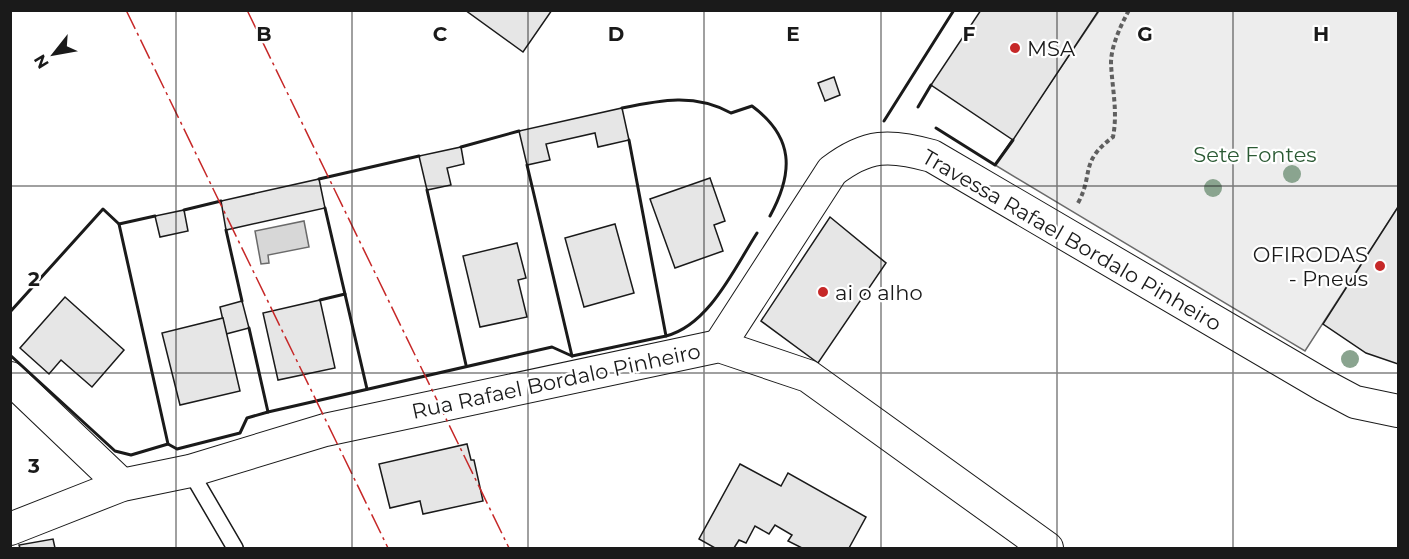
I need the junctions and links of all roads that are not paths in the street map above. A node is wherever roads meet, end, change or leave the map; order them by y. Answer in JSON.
{"nodes":[{"id":1,"x":719,"y":346,"type":"junction"},
{"id":2,"x":10,"y":378,"type":"edge"},
{"id":3,"x":1398,"y":411,"type":"edge"},
{"id":4,"x":190,"y":471,"type":"junction"},
{"id":5,"x":122,"y":485,"type":"junction"},
{"id":6,"x":10,"y":529,"type":"edge"},
{"id":7,"x":1018,"y":539,"type":"edge"},
{"id":8,"x":235,"y":549,"type":"edge"},
{"id":9,"x":1047,"y":549,"type":"edge"}],
"edges":[{"from":1,"to":3,"type":"street","name":"Travessa Rafael Bordalo Pinheiro"},
{"from":1,"to":4,"type":"street","name":"Rua Rafael Bordalo Pinheiro"},
{"from":1,"to":7,"type":"street","name":"Rua Rafael Bordalo Pinheiro"},
{"from":2,"to":5,"type":"street"},
{"from":4,"to":5,"type":"street","name":"Rua Rafael Bordalo Pinheiro"},
{"from":4,"to":8,"type":"lane"},
{"from":5,"to":6,"type":"street","name":"Rua Rafael Bordalo Pinheiro"},
{"from":7,"to":9,"type":"street","name":"Rua Rafael Bordalo Pinheiro"}]}
